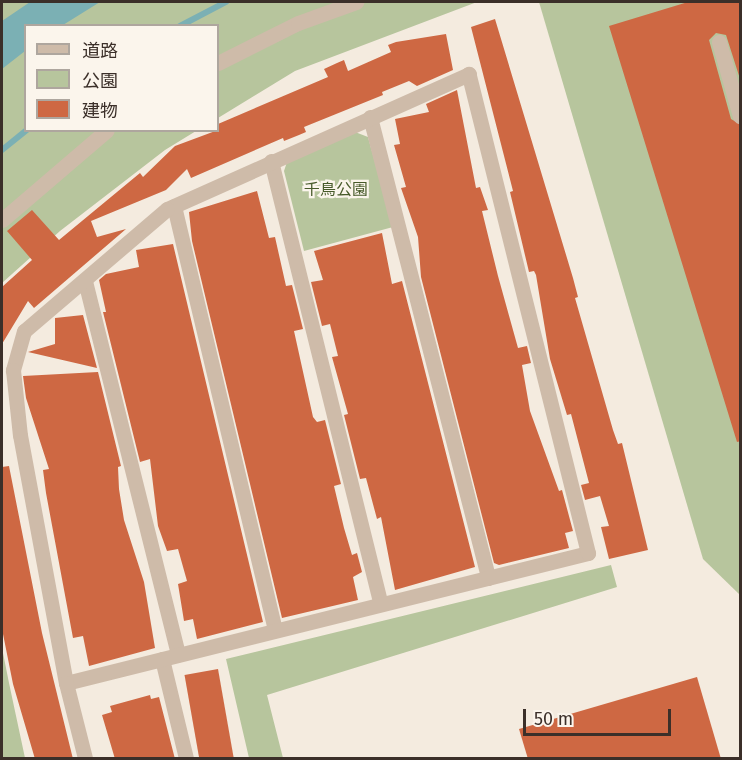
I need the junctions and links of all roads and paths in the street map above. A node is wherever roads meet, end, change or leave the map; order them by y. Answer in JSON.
{"nodes":[{"id":1,"x":356,"y":2,"type":"edge"},
{"id":2,"x":719,"y":42,"type":"dead end"},
{"id":3,"x":219,"y":62,"type":"edge"},
{"id":4,"x":735,"y":75,"type":"edge"},
{"id":5,"x":741,"y":116,"type":"edge"},
{"id":6,"x":370,"y":117,"type":"junction"},
{"id":7,"x":105,"y":132,"type":"edge"},
{"id":8,"x":271,"y":161,"type":"junction"},
{"id":9,"x":174,"y":206,"type":"junction"},
{"id":10,"x":2,"y":220,"type":"edge"},
{"id":11,"x":85,"y":280,"type":"junction"},
{"id":12,"x":488,"y":578,"type":"junction"},
{"id":13,"x":381,"y":604,"type":"junction"},
{"id":14,"x":275,"y":630,"type":"junction"},
{"id":15,"x":178,"y":655,"type":"junction"},
{"id":16,"x":162,"y":659,"type":"junction"},
{"id":17,"x":66,"y":683,"type":"junction"},
{"id":18,"x":86,"y":759,"type":"edge"},
{"id":19,"x":186,"y":759,"type":"edge"}],
"edges":[{"from":1,"to":3,"type":"street"},
{"from":2,"to":4,"type":"street"},
{"from":4,"to":5,"type":"street"},
{"from":6,"to":8,"type":"street"},
{"from":6,"to":12,"type":"street"},
{"from":6,"to":12,"type":"street"},
{"from":7,"to":10,"type":"street"},
{"from":8,"to":9,"type":"street"},
{"from":8,"to":13,"type":"street"},
{"from":9,"to":11,"type":"street"},
{"from":9,"to":14,"type":"street"},
{"from":11,"to":15,"type":"street"},
{"from":11,"to":17,"type":"street"},
{"from":12,"to":13,"type":"street"},
{"from":13,"to":14,"type":"street"},
{"from":14,"to":15,"type":"street"},
{"from":15,"to":16,"type":"street"},
{"from":16,"to":17,"type":"street"},
{"from":16,"to":19,"type":"street"},
{"from":17,"to":18,"type":"street"}]}
